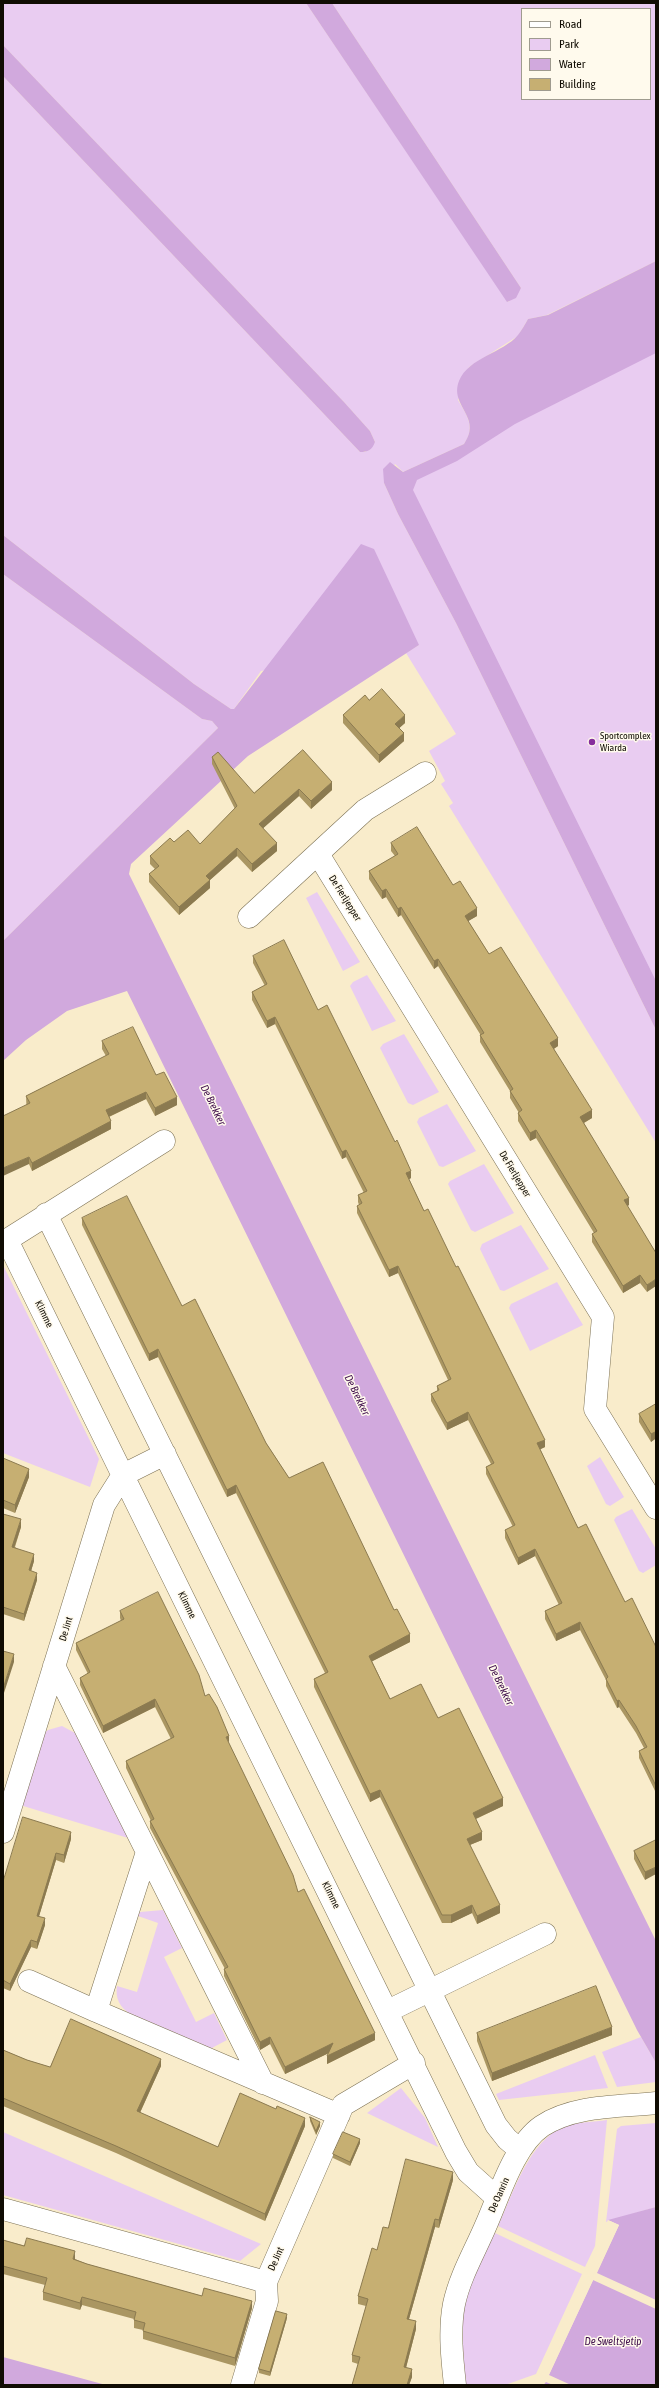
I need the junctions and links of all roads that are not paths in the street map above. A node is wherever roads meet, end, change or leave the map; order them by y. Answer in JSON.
{"nodes":[{"id":1,"x":425,"y":773,"type":"dead end"},
{"id":2,"x":318,"y":854,"type":"junction"},
{"id":3,"x":249,"y":917,"type":"dead end"},
{"id":4,"x":164,"y":1141,"type":"dead end"},
{"id":5,"x":46,"y":1214,"type":"junction"},
{"id":6,"x":165,"y":1454,"type":"junction"},
{"id":7,"x":123,"y":1475,"type":"junction"},
{"id":8,"x":656,"y":1508,"type":"edge"},
{"id":9,"x":54,"y":1666,"type":"junction"},
{"id":10,"x":3,"y":1832,"type":"edge"},
{"id":11,"x":147,"y":1852,"type":"junction"},
{"id":12,"x":545,"y":1934,"type":"dead end"},
{"id":13,"x":30,"y":1981,"type":"dead end"},
{"id":14,"x":430,"y":1991,"type":"junction"},
{"id":15,"x":96,"y":2010,"type":"junction"},
{"id":16,"x":388,"y":2011,"type":"junction"},
{"id":17,"x":414,"y":2063,"type":"junction"},
{"id":18,"x":263,"y":2083,"type":"junction"},
{"id":19,"x":656,"y":2103,"type":"edge"},
{"id":20,"x":339,"y":2115,"type":"junction"},
{"id":21,"x":520,"y":2150,"type":"junction"},
{"id":22,"x":497,"y":2198,"type":"junction"},
{"id":23,"x":3,"y":2209,"type":"edge"},
{"id":24,"x":266,"y":2282,"type":"junction"},
{"id":25,"x":242,"y":2385,"type":"edge"},
{"id":26,"x":455,"y":2385,"type":"edge"}],
"edges":[{"from":1,"to":2,"type":"street"},
{"from":2,"to":3,"type":"street"},
{"from":2,"to":8,"type":"street","name":"De Fierljepper"},
{"from":4,"to":5,"type":"street","name":"Klimme"},
{"from":5,"to":6,"type":"street"},
{"from":5,"to":7,"type":"street","name":"Klimme"},
{"from":6,"to":7,"type":"street"},
{"from":6,"to":14,"type":"street"},
{"from":7,"to":9,"type":"street","name":"De Jint"},
{"from":7,"to":16,"type":"street","name":"Klimme"},
{"from":9,"to":10,"type":"street","name":"De Jint"},
{"from":9,"to":11,"type":"street"},
{"from":11,"to":15,"type":"street"},
{"from":11,"to":18,"type":"street"},
{"from":12,"to":14,"type":"street"},
{"from":13,"to":15,"type":"street"},
{"from":14,"to":16,"type":"street"},
{"from":14,"to":21,"type":"street"},
{"from":15,"to":18,"type":"street"},
{"from":16,"to":17,"type":"street","name":"Klimme"},
{"from":17,"to":20,"type":"street","name":"De Jint"},
{"from":17,"to":22,"type":"street","name":"Klimme"},
{"from":18,"to":20,"type":"street"},
{"from":19,"to":21,"type":"street","name":"De Oanrin"},
{"from":20,"to":24,"type":"street","name":"De Jint"},
{"from":21,"to":22,"type":"street","name":"De Oanrin"},
{"from":22,"to":26,"type":"street","name":"De Oanrin"},
{"from":23,"to":24,"type":"street","name":"De Jint"},
{"from":24,"to":25,"type":"street"}]}
